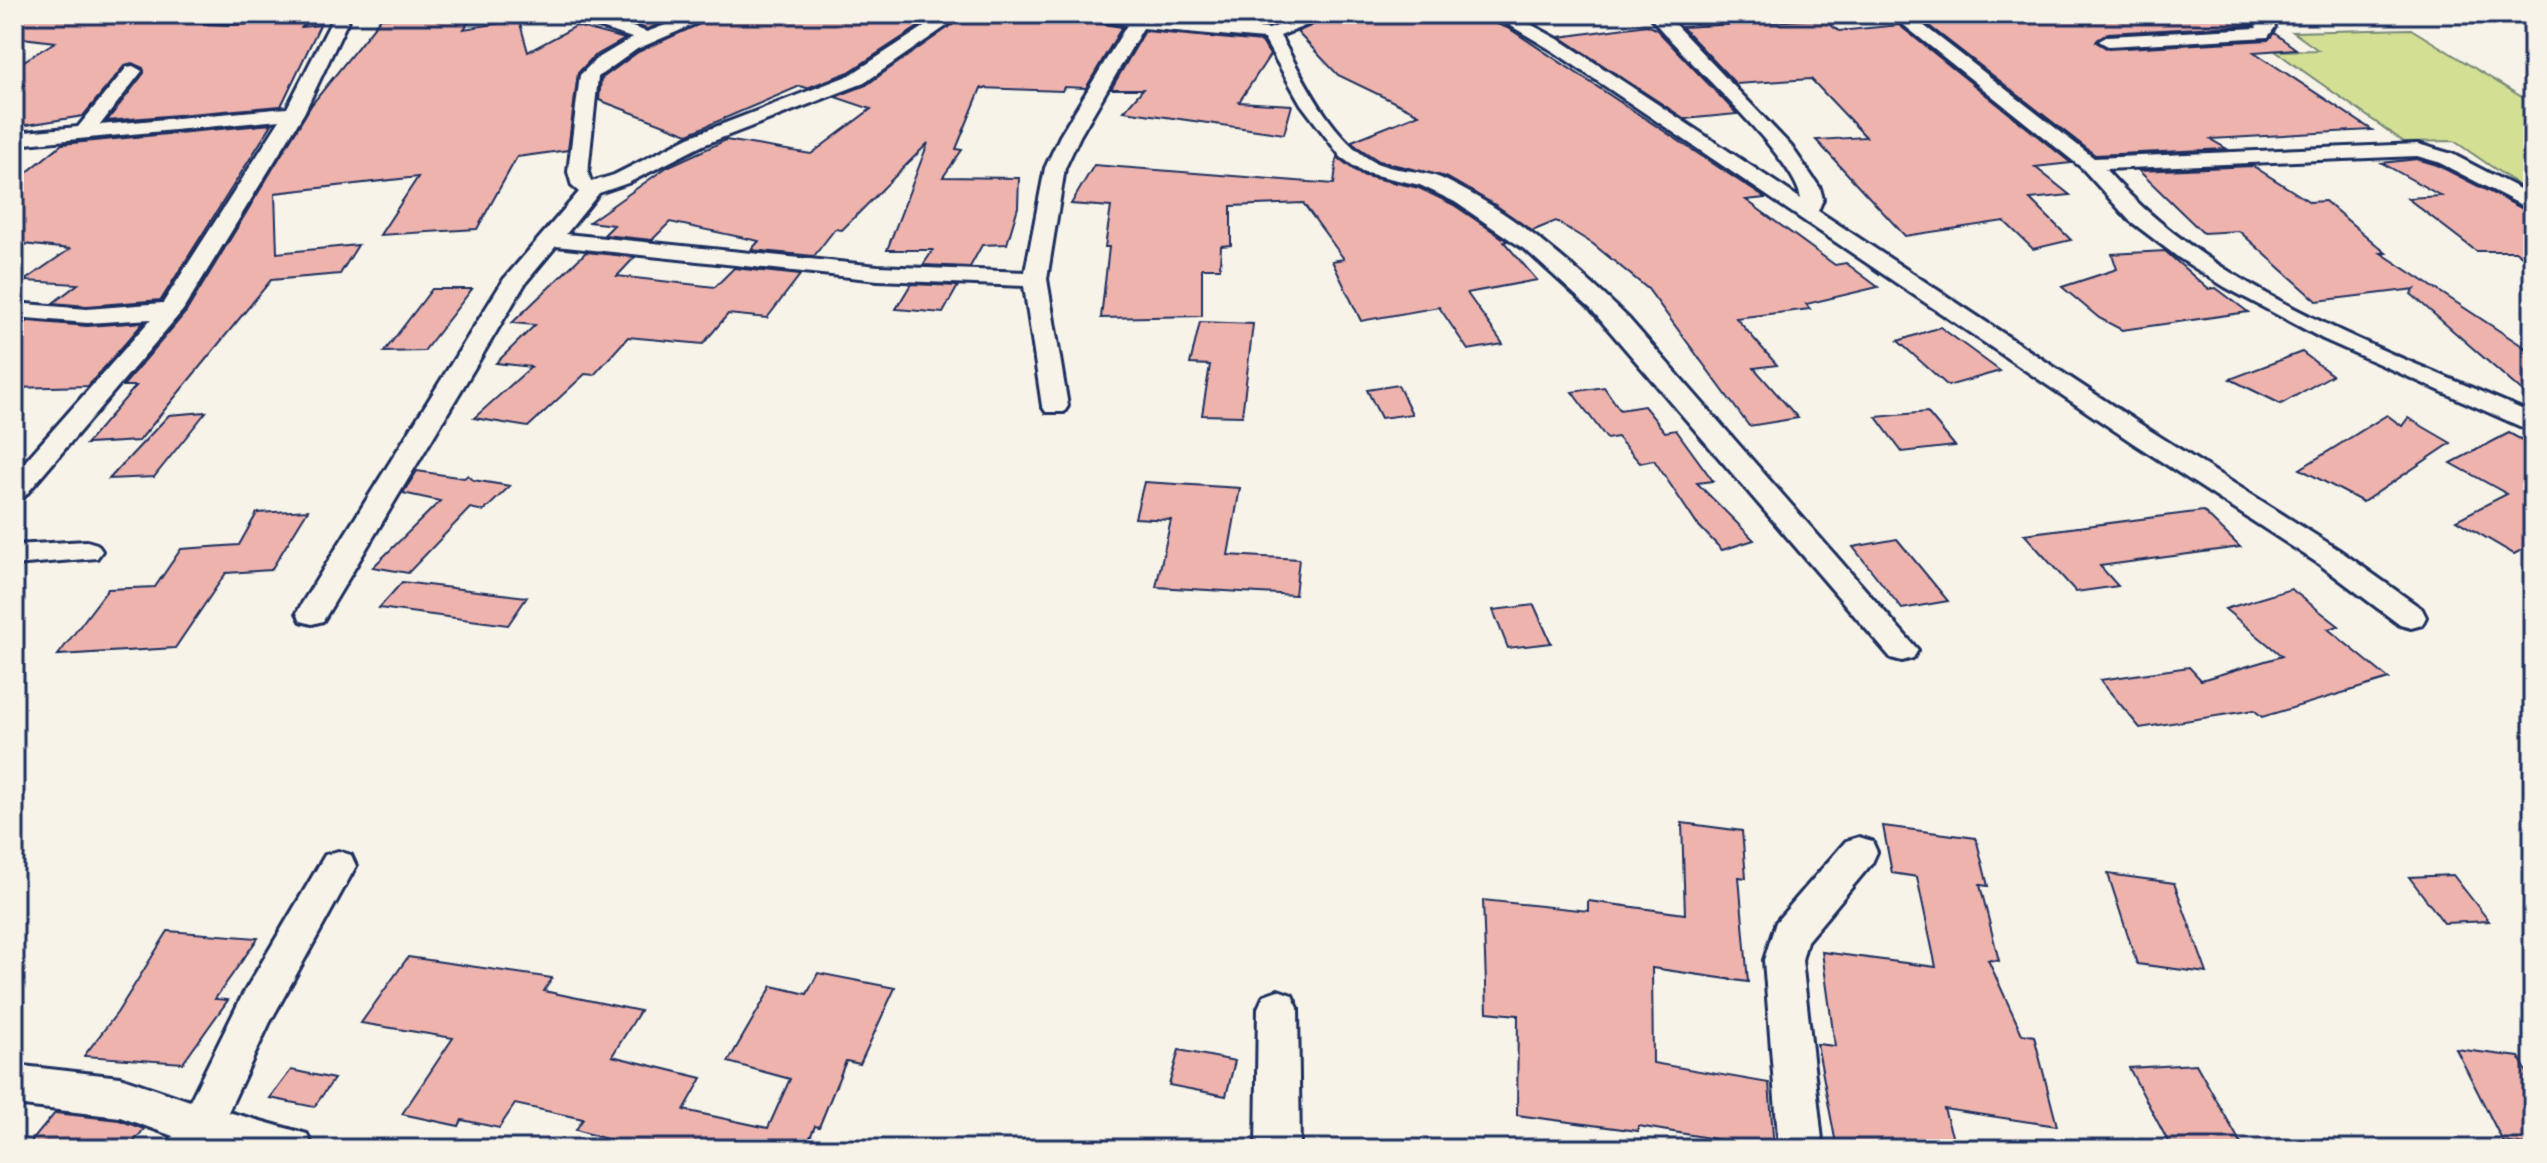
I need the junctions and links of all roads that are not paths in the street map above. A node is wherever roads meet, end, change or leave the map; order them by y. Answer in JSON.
{"nodes":[{"id":1,"x":179,"y":14,"type":"edge"},
{"id":2,"x":282,"y":14,"type":"edge"},
{"id":3,"x":343,"y":14,"type":"edge"},
{"id":4,"x":577,"y":14,"type":"edge"},
{"id":5,"x":710,"y":14,"type":"edge"},
{"id":6,"x":956,"y":14,"type":"edge"},
{"id":7,"x":1086,"y":14,"type":"edge"},
{"id":8,"x":1326,"y":14,"type":"edge"},
{"id":9,"x":1499,"y":14,"type":"edge"},
{"id":10,"x":1656,"y":14,"type":"edge"},
{"id":11,"x":1898,"y":14,"type":"edge"},
{"id":12,"x":2258,"y":14,"type":"edge"},
{"id":13,"x":1138,"y":22,"type":"junction"},
{"id":14,"x":1270,"y":34,"type":"junction"},
{"id":15,"x":648,"y":38,"type":"junction"},
{"id":16,"x":2108,"y":41,"type":"dead end"},
{"id":17,"x":133,"y":71,"type":"dead end"},
{"id":18,"x":294,"y":113,"type":"junction"},
{"id":19,"x":85,"y":131,"type":"junction"},
{"id":20,"x":14,"y":139,"type":"edge"},
{"id":21,"x":2089,"y":164,"type":"junction"},
{"id":22,"x":592,"y":189,"type":"junction"},
{"id":23,"x":2533,"y":205,"type":"edge"},
{"id":24,"x":1807,"y":212,"type":"junction"},
{"id":25,"x":551,"y":239,"type":"junction"},
{"id":26,"x":1035,"y":279,"type":"junction"},
{"id":27,"x":14,"y":310,"type":"edge"},
{"id":28,"x":171,"y":310,"type":"junction"},
{"id":29,"x":1055,"y":406,"type":"dead end"},
{"id":30,"x":2533,"y":424,"type":"edge"},
{"id":31,"x":14,"y":491,"type":"edge"},
{"id":32,"x":87,"y":551,"type":"dead end"},
{"id":33,"x":14,"y":555,"type":"edge"},
{"id":34,"x":312,"y":613,"type":"dead end"},
{"id":35,"x":2411,"y":617,"type":"dead end"},
{"id":36,"x":1902,"y":650,"type":"dead end"},
{"id":37,"x":1859,"y":852,"type":"dead end"},
{"id":38,"x":338,"y":866,"type":"dead end"},
{"id":39,"x":1278,"y":1008,"type":"dead end"},
{"id":40,"x":14,"y":1085,"type":"edge"},
{"id":41,"x":194,"y":1137,"type":"edge"},
{"id":42,"x":292,"y":1149,"type":"edge"},
{"id":43,"x":1278,"y":1149,"type":"edge"},
{"id":44,"x":1801,"y":1149,"type":"edge"}],
"edges":[{"from":1,"to":2,"type":"street"},
{"from":3,"to":18,"type":"street"},
{"from":4,"to":15,"type":"street"},
{"from":5,"to":15,"type":"street"},
{"from":6,"to":22,"type":"street"},
{"from":7,"to":13,"type":"street"},
{"from":8,"to":14,"type":"street"},
{"from":9,"to":24,"type":"street"},
{"from":10,"to":24,"type":"street"},
{"from":11,"to":21,"type":"street"},
{"from":12,"to":16,"type":"street"},
{"from":13,"to":14,"type":"street"},
{"from":13,"to":26,"type":"street"},
{"from":14,"to":36,"type":"street"},
{"from":15,"to":22,"type":"street"},
{"from":17,"to":19,"type":"street"},
{"from":18,"to":19,"type":"street"},
{"from":18,"to":28,"type":"street"},
{"from":19,"to":20,"type":"street"},
{"from":21,"to":23,"type":"street"},
{"from":21,"to":30,"type":"street"},
{"from":22,"to":25,"type":"street"},
{"from":24,"to":35,"type":"street"},
{"from":25,"to":26,"type":"street"},
{"from":25,"to":34,"type":"street"},
{"from":26,"to":29,"type":"street"},
{"from":27,"to":28,"type":"street"},
{"from":28,"to":31,"type":"street"},
{"from":32,"to":33,"type":"street"},
{"from":37,"to":44,"type":"street"},
{"from":38,"to":41,"type":"street"},
{"from":39,"to":43,"type":"street"},
{"from":40,"to":41,"type":"street"},
{"from":41,"to":42,"type":"street"}]}
